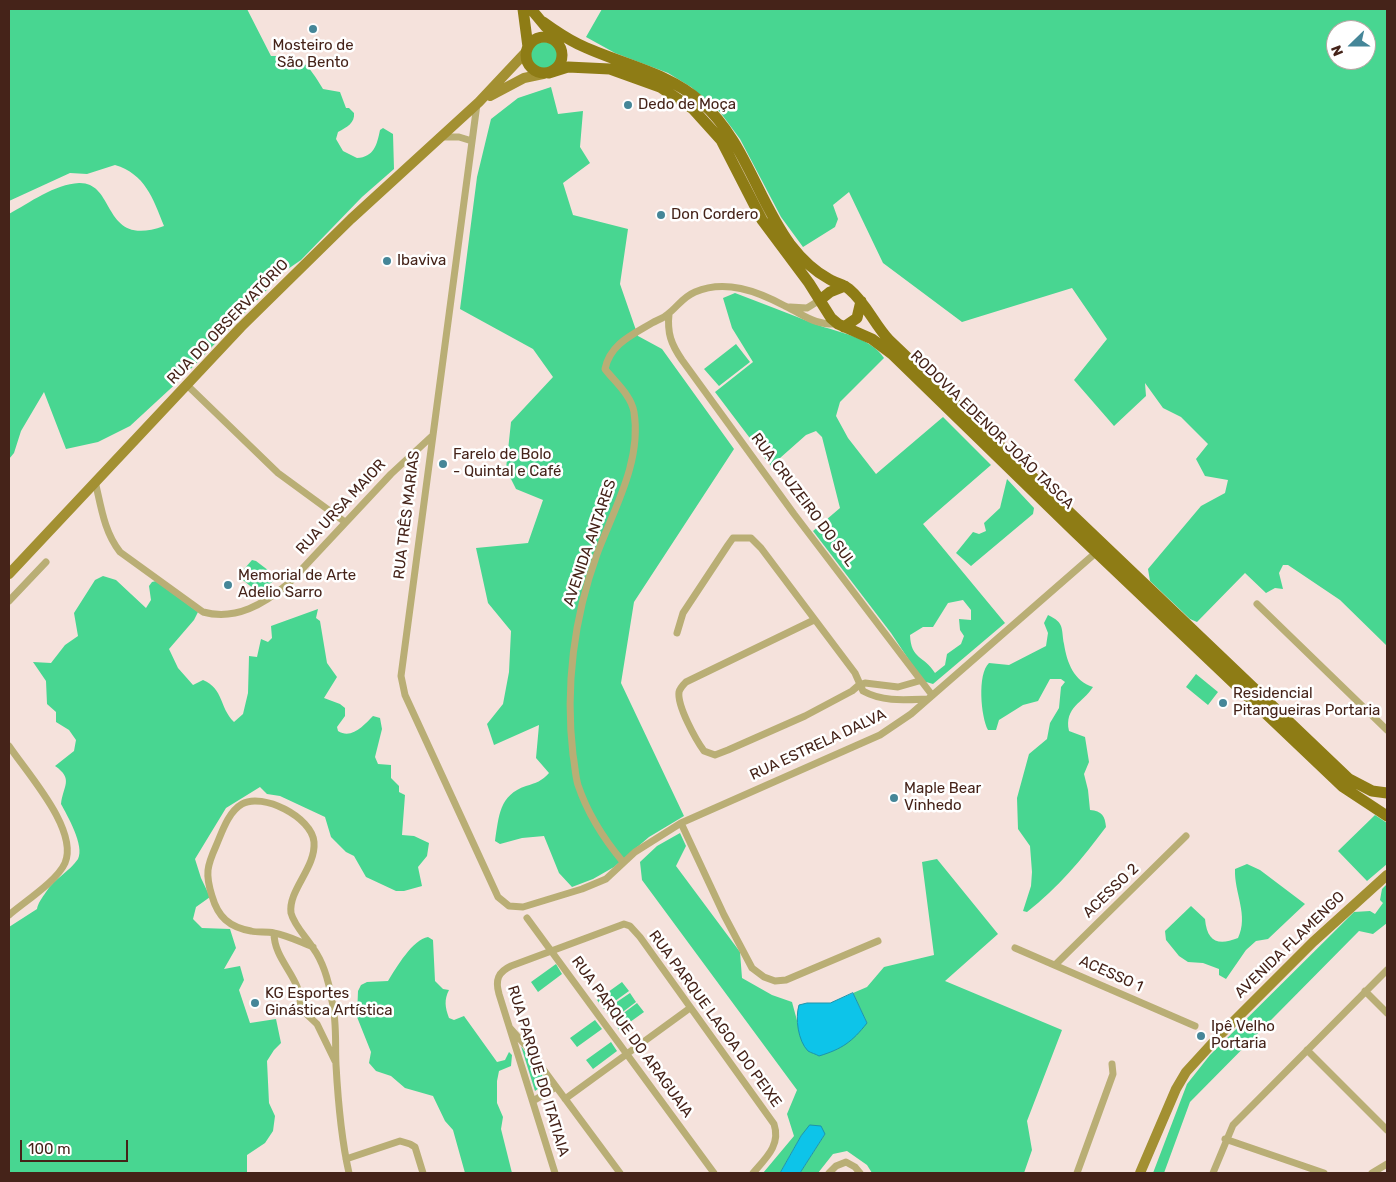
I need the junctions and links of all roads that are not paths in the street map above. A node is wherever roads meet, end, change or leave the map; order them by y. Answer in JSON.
{"nodes":[{"id":1,"x":523,"y":9,"type":"edge"},
{"id":2,"x":531,"y":9,"type":"edge"},
{"id":3,"x":556,"y":38,"type":"junction"},
{"id":4,"x":527,"y":49,"type":"junction"},
{"id":5,"x":601,"y":53,"type":"junction"},
{"id":6,"x":599,"y":68,"type":"junction"},
{"id":7,"x":546,"y":73,"type":"junction"},
{"id":8,"x":478,"y":103,"type":"junction"},
{"id":9,"x":439,"y":137,"type":"junction"},
{"id":10,"x":472,"y":141,"type":"junction"},
{"id":11,"x":845,"y":286,"type":"junction"},
{"id":12,"x":820,"y":300,"type":"junction"},
{"id":13,"x":861,"y":301,"type":"junction"},
{"id":14,"x":788,"y":306,"type":"junction"},
{"id":15,"x":668,"y":314,"type":"junction"},
{"id":16,"x":841,"y":326,"type":"junction"},
{"id":17,"x":187,"y":385,"type":"junction"},
{"id":18,"x":431,"y":437,"type":"junction"},
{"id":19,"x":430,"y":447,"type":"junction"},
{"id":20,"x":418,"y":448,"type":"junction"},
{"id":21,"x":95,"y":481,"type":"junction"},
{"id":22,"x":346,"y":522,"type":"junction"},
{"id":23,"x":1100,"y":549,"type":"junction"},
{"id":24,"x":46,"y":562,"type":"dead end"},
{"id":25,"x":9,"y":574,"type":"edge"},
{"id":26,"x":9,"y":601,"type":"edge"},
{"id":27,"x":1257,"y":604,"type":"dead end"},
{"id":28,"x":814,"y":620,"type":"junction"},
{"id":29,"x":677,"y":634,"type":"dead end"},
{"id":30,"x":920,"y":682,"type":"junction"},
{"id":31,"x":859,"y":685,"type":"junction"},
{"id":32,"x":929,"y":697,"type":"junction"},
{"id":33,"x":1387,"y":730,"type":"edge"},
{"id":34,"x":9,"y":746,"type":"edge"},
{"id":35,"x":1387,"y":793,"type":"edge"},
{"id":36,"x":1387,"y":816,"type":"edge"},
{"id":37,"x":681,"y":823,"type":"junction"},
{"id":38,"x":1186,"y":836,"type":"dead end"},
{"id":39,"x":623,"y":862,"type":"junction"},
{"id":40,"x":1387,"y":875,"type":"edge"},
{"id":41,"x":509,"y":906,"type":"joint"},
{"id":42,"x":9,"y":915,"type":"edge"},
{"id":43,"x":527,"y":918,"type":"dead end"},
{"id":44,"x":274,"y":933,"type":"junction"},
{"id":45,"x":878,"y":941,"type":"dead end"},
{"id":46,"x":313,"y":947,"type":"junction"},
{"id":47,"x":1016,"y":948,"type":"dead end"},
{"id":48,"x":552,"y":949,"type":"junction"},
{"id":49,"x":1055,"y":965,"type":"junction"},
{"id":50,"x":1387,"y":970,"type":"edge"},
{"id":51,"x":1366,"y":991,"type":"junction"},
{"id":52,"x":690,"y":1008,"type":"junction"},
{"id":53,"x":1387,"y":1013,"type":"edge"},
{"id":54,"x":1195,"y":1026,"type":"dead end"},
{"id":55,"x":510,"y":1028,"type":"junction"},
{"id":56,"x":1307,"y":1050,"type":"junction"},
{"id":57,"x":627,"y":1053,"type":"junction"},
{"id":58,"x":336,"y":1064,"type":"junction"},
{"id":59,"x":1112,"y":1064,"type":"dead end"},
{"id":60,"x":556,"y":1087,"type":"junction"},
{"id":61,"x":565,"y":1098,"type":"junction"},
{"id":62,"x":533,"y":1101,"type":"junction"},
{"id":63,"x":1387,"y":1130,"type":"edge"},
{"id":64,"x":1225,"y":1140,"type":"junction"},
{"id":65,"x":1155,"y":1141,"type":"junction"},
{"id":66,"x":346,"y":1159,"type":"junction"},
{"id":67,"x":1387,"y":1164,"type":"edge"},
{"id":68,"x":830,"y":1172,"type":"edge"},
{"id":69,"x":350,"y":1173,"type":"edge"},
{"id":70,"x":423,"y":1173,"type":"edge"},
{"id":71,"x":555,"y":1173,"type":"edge"},
{"id":72,"x":620,"y":1173,"type":"edge"},
{"id":73,"x":714,"y":1173,"type":"edge"},
{"id":74,"x":753,"y":1173,"type":"edge"},
{"id":75,"x":860,"y":1173,"type":"edge"},
{"id":76,"x":1077,"y":1173,"type":"edge"},
{"id":77,"x":1140,"y":1173,"type":"edge"},
{"id":78,"x":1147,"y":1173,"type":"edge"},
{"id":79,"x":1213,"y":1173,"type":"edge"},
{"id":80,"x":1324,"y":1173,"type":"edge"},
{"id":81,"x":1372,"y":1173,"type":"edge"}],
"edges":[{"from":1,"to":4,"type":"main road"},
{"from":2,"to":3,"type":"main road","name":"RODOVIA EDENOR JOÃO TASCA"},
{"from":3,"to":4,"type":"main road"},
{"from":3,"to":5,"type":"main road","name":"RODOVIA EDENOR JOÃO TASCA"},
{"from":3,"to":7,"type":"main road"},
{"from":4,"to":7,"type":"main road"},
{"from":4,"to":8,"type":"street","name":"RUA DO OBSERVATÓRIO"},
{"from":5,"to":6,"type":"main road"},
{"from":5,"to":11,"type":"main road","name":"RODOVIA EDENOR JOÃO TASCA"},
{"from":6,"to":7,"type":"main road","name":"RODOVIA EDENOR JOÃO TASCA"},
{"from":6,"to":12,"type":"main road","name":"RODOVIA EDENOR JOÃO TASCA"},
{"from":7,"to":8,"type":"street","name":"RUA DO OBSERVATÓRIO"},
{"from":8,"to":9,"type":"street","name":"RUA DO OBSERVATÓRIO"},
{"from":8,"to":10,"type":"street","name":"RUA TRÊS MARIAS"},
{"from":9,"to":10,"type":"street"},
{"from":9,"to":17,"type":"street","name":"RUA DO OBSERVATÓRIO"},
{"from":10,"to":18,"type":"street","name":"RUA TRÊS MARIAS"},
{"from":11,"to":12,"type":"main road"},
{"from":11,"to":13,"type":"main road","name":"RODOVIA EDENOR JOÃO TASCA"},
{"from":12,"to":14,"type":"street"},
{"from":12,"to":16,"type":"main road","name":"RODOVIA EDENOR JOÃO TASCA"},
{"from":13,"to":16,"type":"main road"},
{"from":13,"to":23,"type":"main road","name":"RODOVIA EDENOR JOÃO TASCA"},
{"from":14,"to":15,"type":"street"},
{"from":14,"to":16,"type":"street"},
{"from":15,"to":30,"type":"street","name":"RUA CRUZEIRO DO SUL"},
{"from":15,"to":39,"type":"street","name":"AVENIDA ANTARES"},
{"from":16,"to":23,"type":"main road","name":"RODOVIA EDENOR JOÃO TASCA"},
{"from":17,"to":21,"type":"street","name":"RUA DO OBSERVATÓRIO"},
{"from":17,"to":22,"type":"street"},
{"from":18,"to":19,"type":"street","name":"RUA TRÊS MARIAS"},
{"from":18,"to":20,"type":"street","name":"RUA URSA MAIOR"},
{"from":19,"to":20,"type":"street"},
{"from":19,"to":41,"type":"street","name":"RUA TRÊS MARIAS"},
{"from":20,"to":22,"type":"street","name":"RUA URSA MAIOR"},
{"from":21,"to":22,"type":"street","name":"RUA URSA MAIOR"},
{"from":21,"to":25,"type":"street","name":"RUA DO OBSERVATÓRIO"},
{"from":23,"to":32,"type":"street","name":"RUA ESTRELA DALVA"},
{"from":23,"to":35,"type":"main road","name":"RODOVIA EDENOR JOÃO TASCA"},
{"from":23,"to":36,"type":"main road","name":"RODOVIA EDENOR JOÃO TASCA"},
{"from":24,"to":26,"type":"street"},
{"from":27,"to":33,"type":"street"},
{"from":28,"to":29,"type":"street"},
{"from":28,"to":31,"type":"street"},
{"from":28,"to":31,"type":"street"},
{"from":30,"to":31,"type":"street"},
{"from":30,"to":32,"type":"street","name":"RUA CRUZEIRO DO SUL"},
{"from":31,"to":32,"type":"street"},
{"from":32,"to":37,"type":"street","name":"RUA ESTRELA DALVA"},
{"from":34,"to":42,"type":"street"},
{"from":37,"to":39,"type":"street","name":"RUA ESTRELA DALVA"},
{"from":37,"to":45,"type":"street"},
{"from":38,"to":49,"type":"street","name":"ACESSO 2"},
{"from":39,"to":41,"type":"street","name":"RUA ESTRELA DALVA"},
{"from":40,"to":65,"type":"street","name":"AVENIDA FLAMENGO"},
{"from":43,"to":48,"type":"street","name":"RUA PARQUE DO ARAGUAIA"},
{"from":44,"to":46,"type":"street"},
{"from":44,"to":46,"type":"street"},
{"from":44,"to":58,"type":"street"},
{"from":46,"to":58,"type":"street"},
{"from":47,"to":49,"type":"street","name":"ACESSO 1"},
{"from":48,"to":52,"type":"street","name":"RUA PARQUE LAGOA DO PEIXE"},
{"from":48,"to":55,"type":"street","name":"RUA PARQUE DO ITATIAIA"},
{"from":48,"to":57,"type":"street","name":"RUA PARQUE DO ARAGUAIA"},
{"from":49,"to":54,"type":"street","name":"ACESSO 1"},
{"from":50,"to":51,"type":"street"},
{"from":51,"to":53,"type":"street"},
{"from":51,"to":56,"type":"street"},
{"from":52,"to":57,"type":"street"},
{"from":52,"to":74,"type":"street","name":"RUA PARQUE LAGOA DO PEIXE"},
{"from":55,"to":60,"type":"street"},
{"from":55,"to":62,"type":"street","name":"RUA PARQUE DO ITATIAIA"},
{"from":56,"to":63,"type":"street"},
{"from":56,"to":64,"type":"street"},
{"from":57,"to":61,"type":"street"},
{"from":57,"to":73,"type":"street","name":"RUA PARQUE DO ARAGUAIA"},
{"from":58,"to":66,"type":"street"},
{"from":59,"to":76,"type":"street"},
{"from":60,"to":61,"type":"street"},
{"from":60,"to":62,"type":"street"},
{"from":61,"to":72,"type":"street"},
{"from":62,"to":71,"type":"street","name":"RUA PARQUE DO ITATIAIA"},
{"from":64,"to":79,"type":"street"},
{"from":64,"to":80,"type":"street"},
{"from":65,"to":77,"type":"street","name":"AVENIDA FLAMENGO"},
{"from":65,"to":78,"type":"street","name":"AVENIDA FLAMENGO"},
{"from":66,"to":69,"type":"street"},
{"from":66,"to":70,"type":"street"},
{"from":67,"to":81,"type":"street"},
{"from":68,"to":75,"type":"street"}]}
